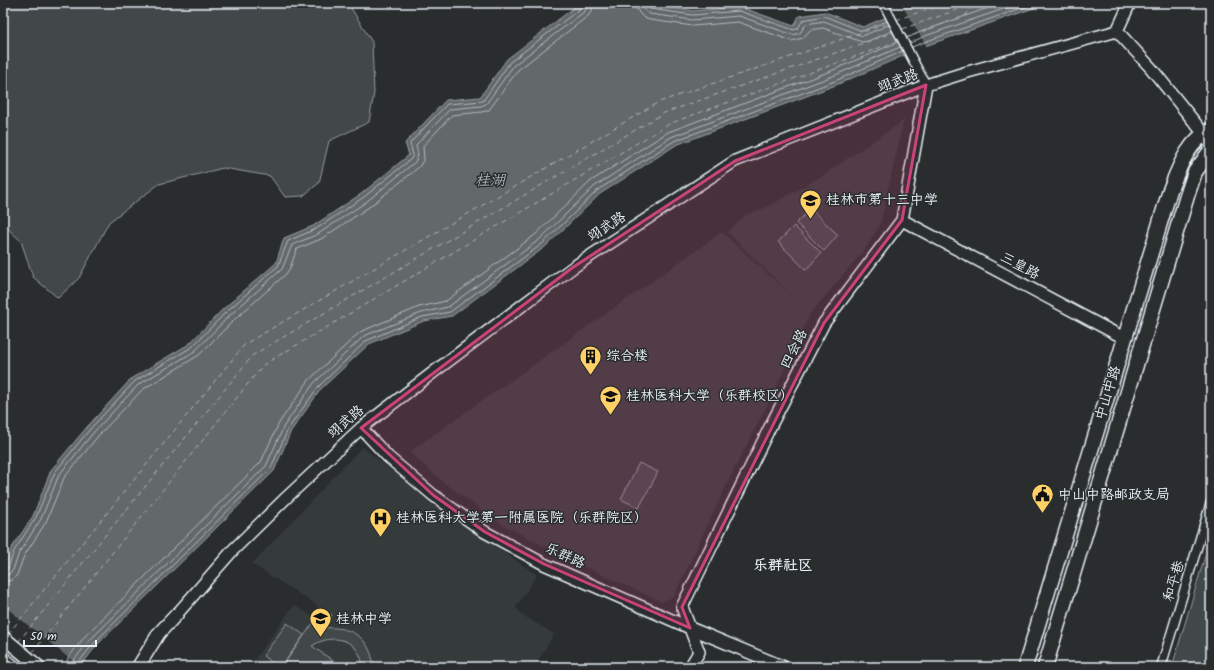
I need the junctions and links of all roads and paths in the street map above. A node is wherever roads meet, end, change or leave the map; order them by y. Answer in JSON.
{"nodes":[{"id":1,"x":883,"y":3,"type":"edge"},
{"id":2,"x":1130,"y":3,"type":"edge"},
{"id":3,"x":1117,"y":31,"type":"junction"},
{"id":4,"x":926,"y":85,"type":"junction"},
{"id":5,"x":1209,"y":136,"type":"edge"},
{"id":6,"x":1211,"y":150,"type":"edge"},
{"id":7,"x":902,"y":220,"type":"junction"},
{"id":8,"x":1124,"y":338,"type":"junction"},
{"id":9,"x":361,"y":428,"type":"junction"},
{"id":10,"x":1211,"y":502,"type":"edge"},
{"id":11,"x":177,"y":614,"type":"junction"},
{"id":12,"x":690,"y":628,"type":"junction"},
{"id":13,"x":3,"y":637,"type":"edge"},
{"id":14,"x":3,"y":658,"type":"edge"},
{"id":15,"x":14,"y":667,"type":"edge"},
{"id":16,"x":39,"y":667,"type":"edge"},
{"id":17,"x":138,"y":667,"type":"edge"},
{"id":18,"x":148,"y":667,"type":"edge"},
{"id":19,"x":690,"y":667,"type":"edge"},
{"id":20,"x":784,"y":667,"type":"edge"},
{"id":21,"x":1025,"y":667,"type":"edge"},
{"id":22,"x":1045,"y":667,"type":"edge"},
{"id":23,"x":1161,"y":667,"type":"edge"}],
"edges":[{"from":1,"to":4,"type":"street"},
{"from":2,"to":3,"type":"street"},
{"from":3,"to":4,"type":"street","name":"翊武路"},
{"from":3,"to":5,"type":"street"},
{"from":4,"to":7,"type":"street","name":"四会路"},
{"from":4,"to":9,"type":"street","name":"翊武路"},
{"from":5,"to":8,"type":"highway","name":"中山中路"},
{"from":6,"to":22,"type":"highway","name":"中山中路"},
{"from":7,"to":8,"type":"street","name":"三皇路"},
{"from":7,"to":12,"type":"street","name":"四会路"},
{"from":8,"to":21,"type":"highway","name":"中山中路"},
{"from":9,"to":11,"type":"street","name":"翊武路"},
{"from":9,"to":12,"type":"street","name":"乐群路"},
{"from":10,"to":23,"type":"street","name":"和平巷"},
{"from":11,"to":17,"type":"main road","name":"翊武路"},
{"from":11,"to":18,"type":"main road","name":"翊武路"},
{"from":12,"to":19,"type":"street","name":"四会路"},
{"from":12,"to":20,"type":"street","name":"乐群路"},
{"from":13,"to":16,"type":"main road"},
{"from":14,"to":15,"type":"main road"}]}
